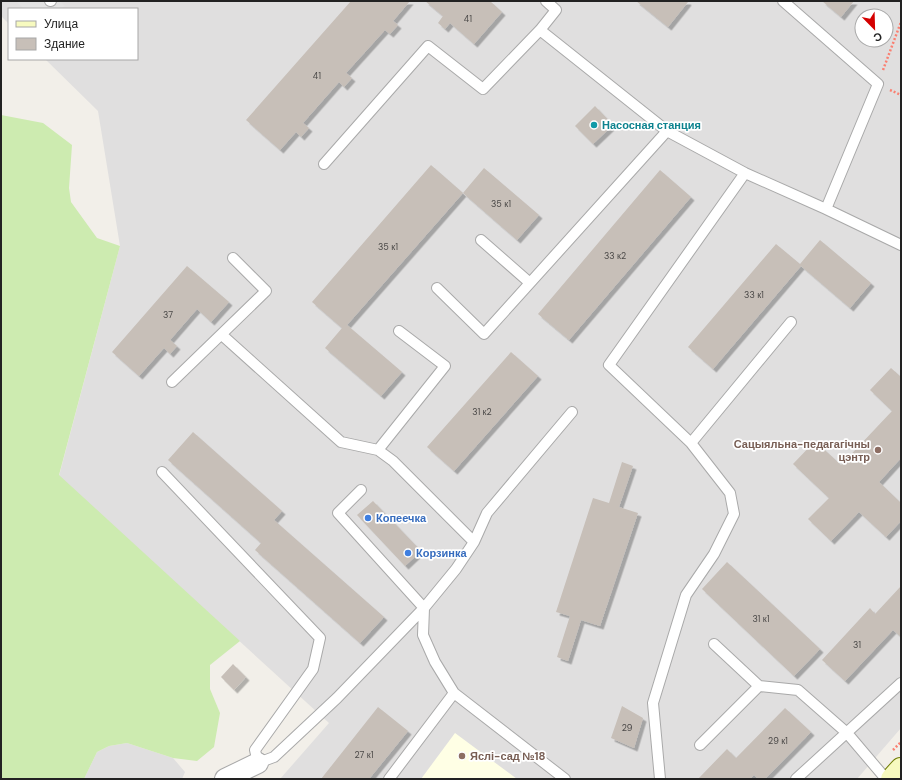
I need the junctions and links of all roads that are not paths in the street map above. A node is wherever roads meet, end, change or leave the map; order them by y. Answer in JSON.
{"nodes":[{"id":1,"x":546,"y":1,"type":"edge"},
{"id":2,"x":783,"y":1,"type":"edge"},
{"id":3,"x":540,"y":30,"type":"junction"},
{"id":4,"x":667,"y":131,"type":"junction"},
{"id":5,"x":324,"y":164,"type":"dead end"},
{"id":6,"x":745,"y":173,"type":"junction"},
{"id":7,"x":826,"y":209,"type":"junction"},
{"id":8,"x":481,"y":240,"type":"dead end"},
{"id":9,"x":901,"y":245,"type":"edge"},
{"id":10,"x":233,"y":258,"type":"dead end"},
{"id":11,"x":530,"y":283,"type":"junction"},
{"id":12,"x":437,"y":288,"type":"dead end"},
{"id":13,"x":791,"y":322,"type":"dead end"},
{"id":14,"x":399,"y":331,"type":"dead end"},
{"id":15,"x":222,"y":335,"type":"junction"},
{"id":16,"x":172,"y":382,"type":"dead end"},
{"id":17,"x":572,"y":412,"type":"dead end"},
{"id":18,"x":691,"y":443,"type":"junction"},
{"id":19,"x":378,"y":450,"type":"junction"},
{"id":20,"x":162,"y":472,"type":"dead end"},
{"id":21,"x":361,"y":490,"type":"dead end"},
{"id":22,"x":474,"y":542,"type":"junction"},
{"id":23,"x":424,"y":608,"type":"junction"},
{"id":24,"x":714,"y":644,"type":"dead end"},
{"id":25,"x":901,"y":683,"type":"edge"},
{"id":26,"x":759,"y":686,"type":"junction"},
{"id":27,"x":454,"y":693,"type":"junction"},
{"id":28,"x":847,"y":733,"type":"junction"},
{"id":29,"x":700,"y":745,"type":"dead end"},
{"id":30,"x":258,"y":763,"type":"junction"},
{"id":31,"x":901,"y":769,"type":"edge"},
{"id":32,"x":225,"y":779,"type":"edge"},
{"id":33,"x":389,"y":779,"type":"edge"},
{"id":34,"x":566,"y":779,"type":"edge"},
{"id":35,"x":660,"y":779,"type":"edge"},
{"id":36,"x":796,"y":779,"type":"edge"},
{"id":37,"x":886,"y":779,"type":"edge"},
{"id":38,"x":892,"y":779,"type":"edge"}],
"edges":[{"from":1,"to":3,"type":"lane"},
{"from":2,"to":7,"type":"lane"},
{"from":3,"to":4,"type":"lane"},
{"from":3,"to":5,"type":"lane"},
{"from":4,"to":6,"type":"lane"},
{"from":4,"to":11,"type":"lane"},
{"from":6,"to":7,"type":"lane"},
{"from":6,"to":18,"type":"lane"},
{"from":7,"to":9,"type":"lane"},
{"from":8,"to":11,"type":"lane"},
{"from":10,"to":15,"type":"lane"},
{"from":11,"to":12,"type":"lane"},
{"from":13,"to":18,"type":"lane"},
{"from":14,"to":19,"type":"lane"},
{"from":15,"to":16,"type":"lane"},
{"from":15,"to":19,"type":"lane"},
{"from":17,"to":22,"type":"lane"},
{"from":18,"to":35,"type":"lane"},
{"from":19,"to":22,"type":"lane"},
{"from":20,"to":30,"type":"lane"},
{"from":21,"to":23,"type":"lane"},
{"from":22,"to":23,"type":"lane"},
{"from":23,"to":27,"type":"lane"},
{"from":23,"to":30,"type":"lane"},
{"from":24,"to":26,"type":"lane"},
{"from":25,"to":28,"type":"lane"},
{"from":26,"to":28,"type":"lane"},
{"from":26,"to":29,"type":"lane"},
{"from":27,"to":33,"type":"lane"},
{"from":27,"to":34,"type":"lane"},
{"from":28,"to":36,"type":"lane"},
{"from":28,"to":37,"type":"lane"},
{"from":30,"to":32,"type":"street"},
{"from":31,"to":38,"type":"main road"}]}
